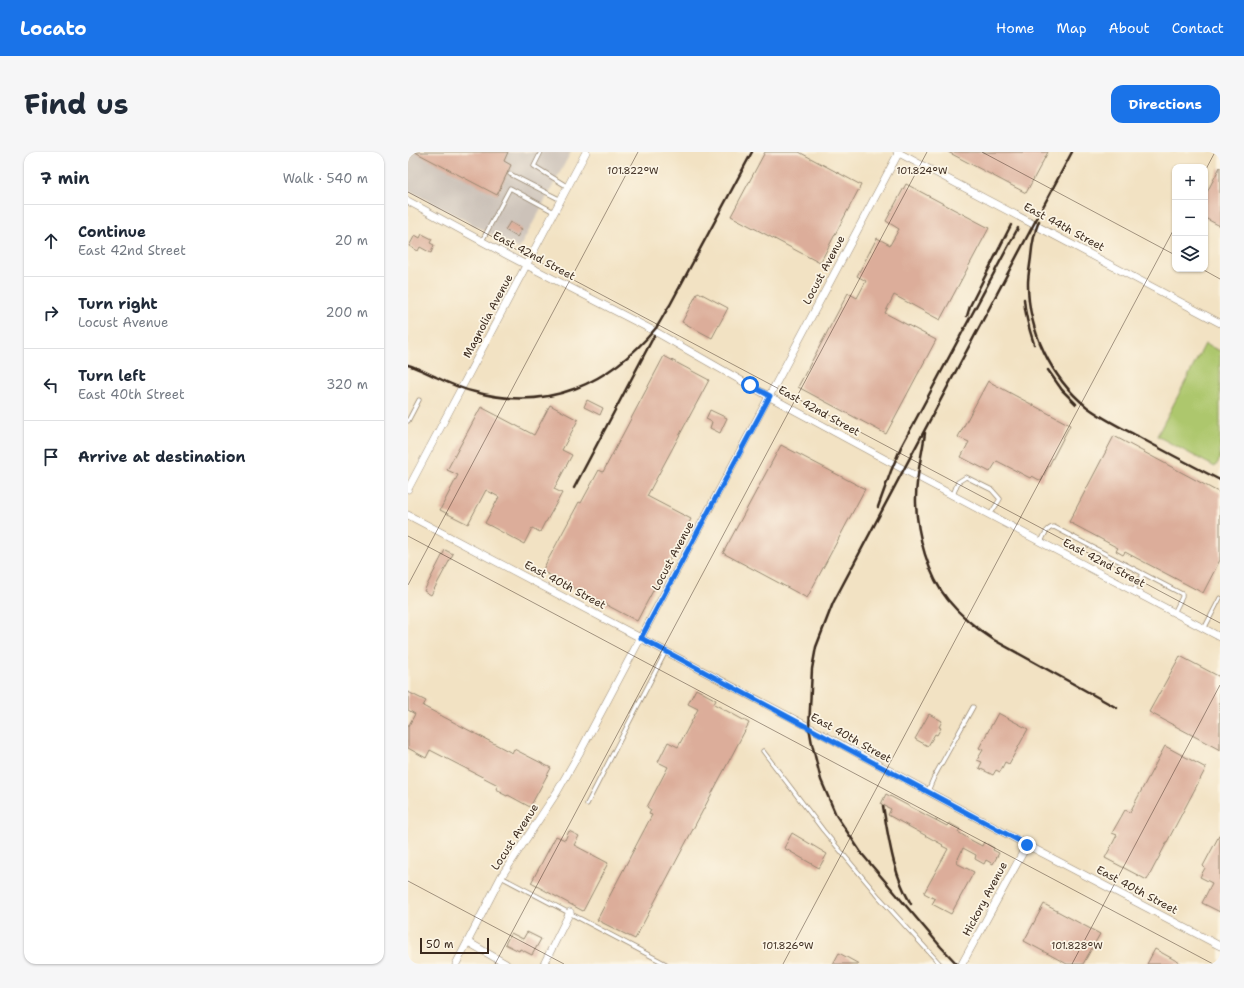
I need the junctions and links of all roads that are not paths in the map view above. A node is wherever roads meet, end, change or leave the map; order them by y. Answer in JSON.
{"nodes":[{"id":1,"x":541,"y":152,"type":"edge"},
{"id":2,"x":586,"y":152,"type":"edge"},
{"id":3,"x":898,"y":152,"type":"edge"},
{"id":4,"x":510,"y":174,"type":"dead end"},
{"id":5,"x":568,"y":187,"type":"junction"},
{"id":6,"x":561,"y":200,"type":"junction"},
{"id":7,"x":408,"y":201,"type":"edge"},
{"id":8,"x":554,"y":212,"type":"junction"},
{"id":9,"x":482,"y":242,"type":"junction"},
{"id":10,"x":526,"y":265,"type":"junction"},
{"id":11,"x":1220,"y":322,"type":"edge"},
{"id":12,"x":770,"y":396,"type":"junction"},
{"id":13,"x":419,"y":400,"type":"dead end"},
{"id":14,"x":408,"y":421,"type":"edge"},
{"id":15,"x":408,"y":489,"type":"edge"},
{"id":16,"x":952,"y":495,"type":"junction"},
{"id":17,"x":408,"y":515,"type":"edge"},
{"id":18,"x":990,"y":515,"type":"junction"},
{"id":19,"x":1041,"y":542,"type":"junction"},
{"id":20,"x":1143,"y":574,"type":"junction"},
{"id":21,"x":1133,"y":591,"type":"junction"},
{"id":22,"x":1220,"y":598,"type":"edge"},
{"id":23,"x":1174,"y":613,"type":"junction"},
{"id":24,"x":1204,"y":629,"type":"junction"},
{"id":25,"x":1220,"y":637,"type":"edge"},
{"id":26,"x":641,"y":638,"type":"junction"},
{"id":27,"x":666,"y":651,"type":"junction"},
{"id":28,"x":973,"y":707,"type":"dead end"},
{"id":29,"x":763,"y":751,"type":"dead end"},
{"id":30,"x":927,"y":792,"type":"junction"},
{"id":31,"x":587,"y":804,"type":"dead end"},
{"id":32,"x":1027,"y":845,"type":"junction"},
{"id":33,"x":501,"y":877,"type":"junction"},
{"id":34,"x":570,"y":912,"type":"junction"},
{"id":35,"x":468,"y":942,"type":"junction"},
{"id":36,"x":1220,"y":946,"type":"edge"},
{"id":37,"x":456,"y":964,"type":"edge"},
{"id":38,"x":506,"y":964,"type":"edge"},
{"id":39,"x":544,"y":964,"type":"edge"},
{"id":40,"x":666,"y":964,"type":"edge"},
{"id":41,"x":940,"y":964,"type":"edge"},
{"id":42,"x":962,"y":964,"type":"edge"}],
"edges":[{"from":1,"to":5,"type":"lane"},
{"from":2,"to":5,"type":"street","name":"Magnolia Avenue"},
{"from":3,"to":11,"type":"street","name":"East 44th Street"},
{"from":3,"to":12,"type":"street","name":"Locust Avenue"},
{"from":4,"to":6,"type":"lane"},
{"from":5,"to":6,"type":"street","name":"Magnolia Avenue"},
{"from":6,"to":8,"type":"street","name":"Magnolia Avenue"},
{"from":7,"to":9,"type":"street","name":"East 42nd Street"},
{"from":8,"to":9,"type":"lane"},
{"from":8,"to":10,"type":"street","name":"Magnolia Avenue"},
{"from":9,"to":10,"type":"street","name":"East 42nd Street"},
{"from":10,"to":12,"type":"street","name":"East 42nd Street"},
{"from":10,"to":15,"type":"street","name":"Magnolia Avenue"},
{"from":12,"to":16,"type":"street","name":"East 42nd Street"},
{"from":12,"to":26,"type":"street","name":"Locust Avenue"},
{"from":13,"to":14,"type":"lane"},
{"from":16,"to":18,"type":"street","name":"East 42nd Street"},
{"from":16,"to":18,"type":"lane"},
{"from":17,"to":26,"type":"street","name":"East 40th Street"},
{"from":18,"to":19,"type":"street","name":"East 42nd Street"},
{"from":19,"to":20,"type":"lane"},
{"from":19,"to":21,"type":"street","name":"East 42nd Street"},
{"from":20,"to":21,"type":"lane"},
{"from":20,"to":23,"type":"lane"},
{"from":21,"to":23,"type":"street","name":"East 42nd Street"},
{"from":22,"to":24,"type":"lane"},
{"from":23,"to":24,"type":"street","name":"East 42nd Street"},
{"from":24,"to":25,"type":"street","name":"East 42nd Street"},
{"from":26,"to":27,"type":"street","name":"East 40th Street"},
{"from":26,"to":33,"type":"street","name":"Locust Avenue"},
{"from":27,"to":30,"type":"street","name":"East 40th Street"},
{"from":27,"to":31,"type":"lane"},
{"from":28,"to":30,"type":"lane"},
{"from":29,"to":41,"type":"lane"},
{"from":30,"to":32,"type":"street","name":"East 40th Street"},
{"from":32,"to":36,"type":"street","name":"East 40th Street"},
{"from":32,"to":42,"type":"street","name":"Hickory Avenue"},
{"from":33,"to":34,"type":"lane"},
{"from":33,"to":35,"type":"street","name":"Locust Avenue"},
{"from":34,"to":39,"type":"street"},
{"from":34,"to":40,"type":"lane"},
{"from":35,"to":37,"type":"street","name":"Locust Avenue"},
{"from":35,"to":38,"type":"street"}]}
